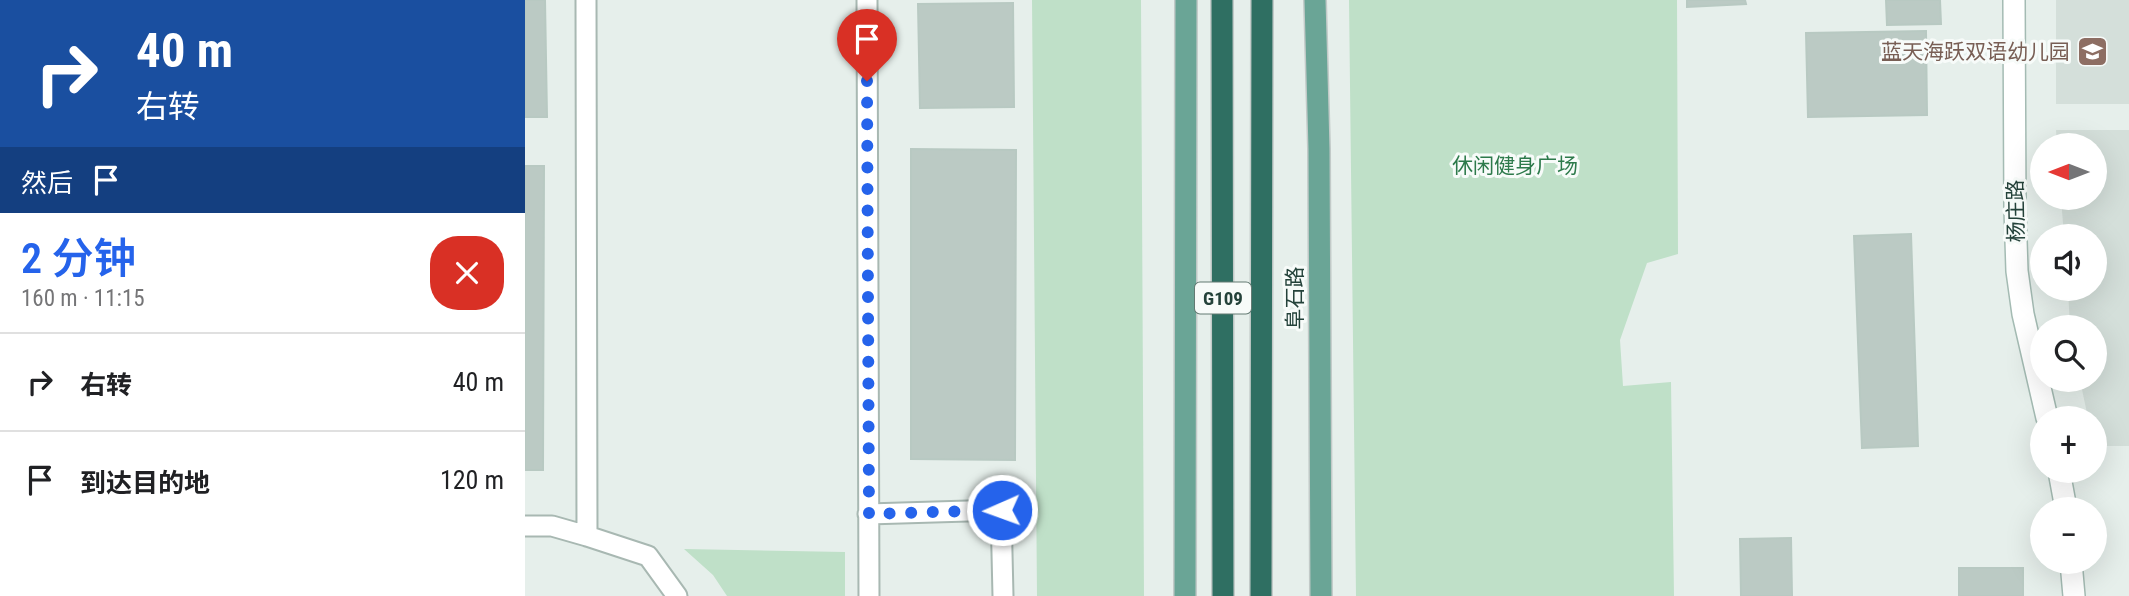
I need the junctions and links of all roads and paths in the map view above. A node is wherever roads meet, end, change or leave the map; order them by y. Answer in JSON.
{"nodes":[{"id":1,"x":586,"y":0,"type":"edge"},
{"id":2,"x":867,"y":0,"type":"edge"},
{"id":3,"x":1186,"y":0,"type":"edge"},
{"id":4,"x":1222,"y":0,"type":"edge"},
{"id":5,"x":1262,"y":0,"type":"edge"},
{"id":6,"x":1315,"y":0,"type":"edge"},
{"id":7,"x":2014,"y":0,"type":"edge"},
{"id":8,"x":2044,"y":406,"type":"edge"},
{"id":9,"x":869,"y":514,"type":"junction"},
{"id":10,"x":525,"y":526,"type":"edge"},
{"id":11,"x":587,"y":536,"type":"junction"},
{"id":12,"x":2072,"y":574,"type":"edge"},
{"id":13,"x":677,"y":596,"type":"edge"},
{"id":14,"x":869,"y":596,"type":"edge"},
{"id":15,"x":1003,"y":596,"type":"edge"},
{"id":16,"x":1185,"y":596,"type":"edge"},
{"id":17,"x":1223,"y":596,"type":"edge"},
{"id":18,"x":1261,"y":596,"type":"edge"},
{"id":19,"x":1321,"y":596,"type":"edge"},
{"id":20,"x":2074,"y":596,"type":"edge"}],
"edges":[{"from":1,"to":11,"type":"street"},
{"from":2,"to":9,"type":"street"},
{"from":3,"to":16,"type":"main road"},
{"from":4,"to":17,"type":"highway","number":"G109"},
{"from":5,"to":18,"type":"highway","name":"阜石路","number":"G109"},
{"from":6,"to":19,"type":"main road","name":"阜石路"},
{"from":7,"to":8,"type":"street","name":"杨庄路"},
{"from":9,"to":14,"type":"street"},
{"from":9,"to":15,"type":"street"},
{"from":10,"to":11,"type":"street"},
{"from":11,"to":13,"type":"street"},
{"from":12,"to":20,"type":"street"}]}
